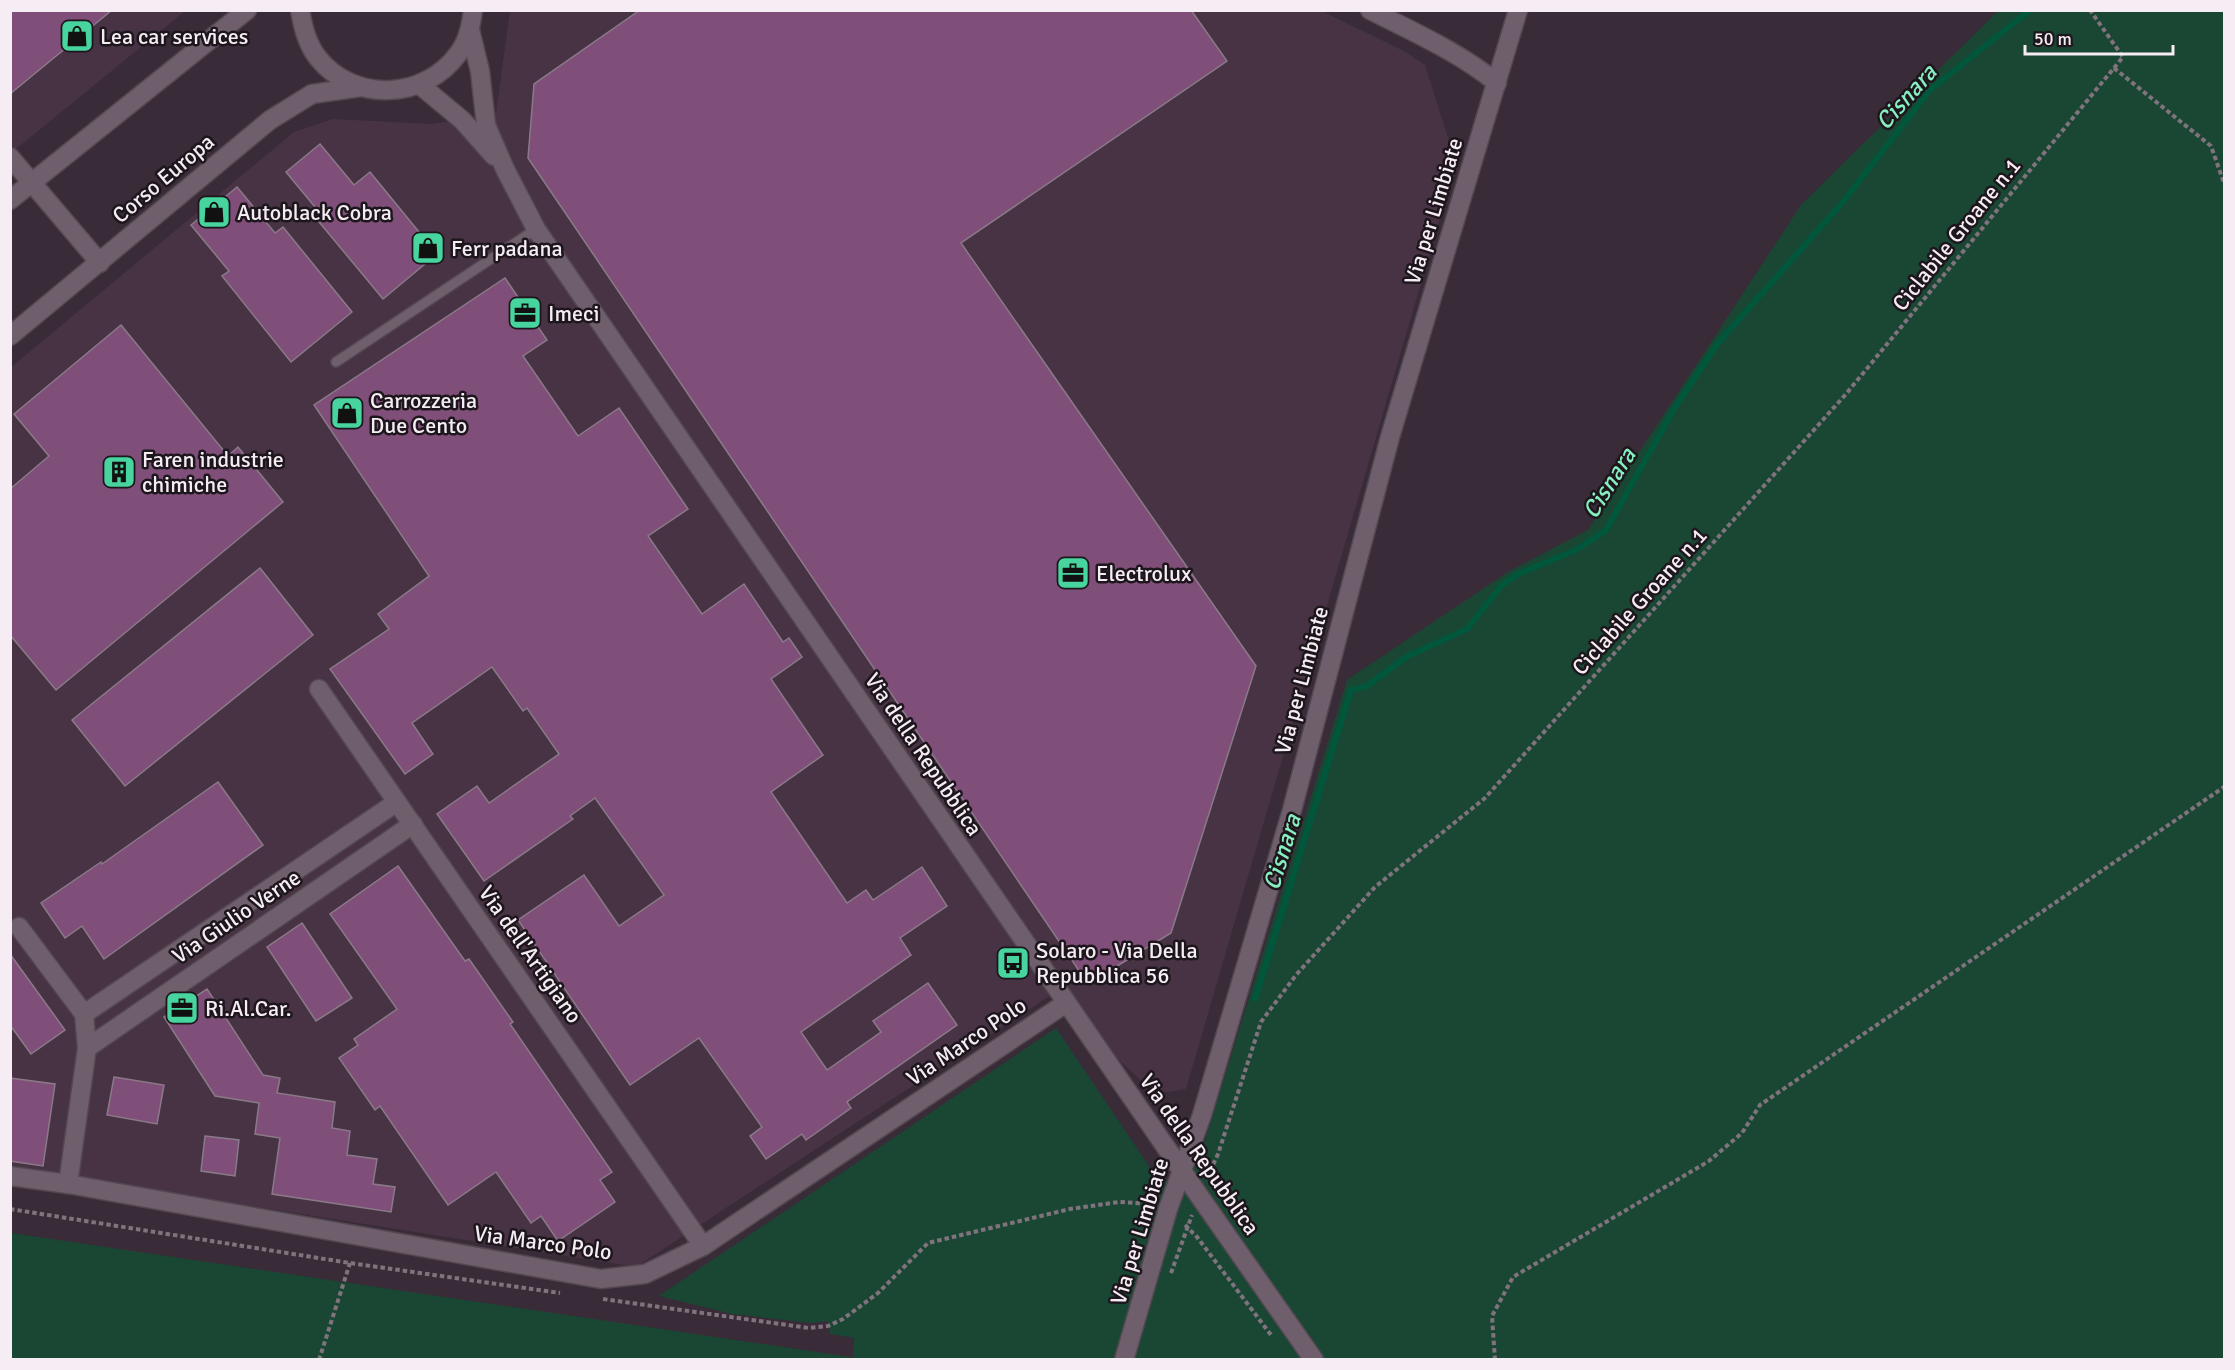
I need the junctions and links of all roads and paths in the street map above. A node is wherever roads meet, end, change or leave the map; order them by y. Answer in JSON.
{"nodes":[{"id":1,"x":247,"y":10,"type":"edge"},
{"id":2,"x":300,"y":10,"type":"edge"},
{"id":3,"x":473,"y":10,"type":"edge"},
{"id":4,"x":1370,"y":10,"type":"edge"},
{"id":5,"x":1518,"y":10,"type":"edge"},
{"id":6,"x":2090,"y":10,"type":"edge"},
{"id":7,"x":470,"y":30,"type":"junction"},
{"id":8,"x":2114,"y":68,"type":"junction"},
{"id":9,"x":1497,"y":83,"type":"junction"},
{"id":10,"x":420,"y":85,"type":"junction"},
{"id":11,"x":361,"y":87,"type":"junction"},
{"id":12,"x":10,"y":157,"type":"edge"},
{"id":13,"x":505,"y":169,"type":"junction"},
{"id":14,"x":32,"y":182,"type":"junction"},
{"id":15,"x":2224,"y":183,"type":"edge"},
{"id":16,"x":10,"y":200,"type":"edge"},
{"id":17,"x":536,"y":229,"type":"junction"},
{"id":18,"x":100,"y":262,"type":"junction"},
{"id":19,"x":10,"y":336,"type":"edge"},
{"id":20,"x":336,"y":362,"type":"dead end"},
{"id":21,"x":319,"y":689,"type":"dead end"},
{"id":22,"x":2224,"y":787,"type":"edge"},
{"id":23,"x":397,"y":802,"type":"junction"},
{"id":24,"x":413,"y":824,"type":"junction"},
{"id":25,"x":19,"y":927,"type":"dead end"},
{"id":26,"x":1066,"y":1003,"type":"junction"},
{"id":27,"x":84,"y":1014,"type":"junction"},
{"id":28,"x":87,"y":1048,"type":"junction"},
{"id":29,"x":1182,"y":1170,"type":"junction"},
{"id":30,"x":10,"y":1176,"type":"edge"},
{"id":31,"x":68,"y":1184,"type":"junction"},
{"id":32,"x":1200,"y":1197,"type":"junction"},
{"id":33,"x":703,"y":1246,"type":"junction"},
{"id":34,"x":350,"y":1263,"type":"dead end"},
{"id":35,"x":1277,"y":1343,"type":"dead end"},
{"id":36,"x":319,"y":1359,"type":"edge"},
{"id":37,"x":1124,"y":1359,"type":"edge"},
{"id":38,"x":1314,"y":1359,"type":"edge"},
{"id":39,"x":1495,"y":1359,"type":"edge"}],
"edges":[{"from":1,"to":14,"type":"street"},
{"from":2,"to":11,"type":"street"},
{"from":3,"to":7,"type":"street"},
{"from":4,"to":9,"type":"street"},
{"from":5,"to":9,"type":"street","name":"Via per Limbiate"},
{"from":6,"to":8,"type":"path"},
{"from":7,"to":10,"type":"street"},
{"from":7,"to":13,"type":"street","name":"Via della Repubblica"},
{"from":8,"to":15,"type":"path"},
{"from":8,"to":32,"type":"path","name":"Ciclabile Groane n.1"},
{"from":9,"to":29,"type":"street","name":"Via per Limbiate"},
{"from":10,"to":11,"type":"street"},
{"from":10,"to":13,"type":"street","name":"Via della Repubblica"},
{"from":11,"to":18,"type":"street","name":"Corso Europa"},
{"from":12,"to":14,"type":"street"},
{"from":13,"to":17,"type":"street","name":"Via della Repubblica"},
{"from":14,"to":16,"type":"street"},
{"from":14,"to":18,"type":"street"},
{"from":17,"to":20,"type":"lane"},
{"from":17,"to":26,"type":"street","name":"Via della Repubblica"},
{"from":18,"to":19,"type":"street","name":"Corso Europa"},
{"from":21,"to":23,"type":"street","name":"Via dell'Artigiano"},
{"from":22,"to":39,"type":"path"},
{"from":23,"to":24,"type":"street","name":"Via dell'Artigiano"},
{"from":23,"to":27,"type":"street","name":"Via Giulio Verne"},
{"from":24,"to":28,"type":"street","name":"Via Giulio Verne"},
{"from":24,"to":33,"type":"street","name":"Via dell'Artigiano"},
{"from":25,"to":27,"type":"street"},
{"from":26,"to":29,"type":"street","name":"Via della Repubblica"},
{"from":26,"to":33,"type":"street","name":"Via Marco Polo"},
{"from":27,"to":28,"type":"street"},
{"from":28,"to":31,"type":"street"},
{"from":29,"to":32,"type":"street","name":"Via della Repubblica"},
{"from":29,"to":37,"type":"street","name":"Via per Limbiate"},
{"from":30,"to":31,"type":"street","name":"Via Marco Polo"},
{"from":31,"to":33,"type":"street","name":"Via Marco Polo"},
{"from":32,"to":35,"type":"path","name":"Ciclabile Groane n.1"},
{"from":32,"to":38,"type":"street","name":"Via della Repubblica"},
{"from":34,"to":36,"type":"path"}]}
